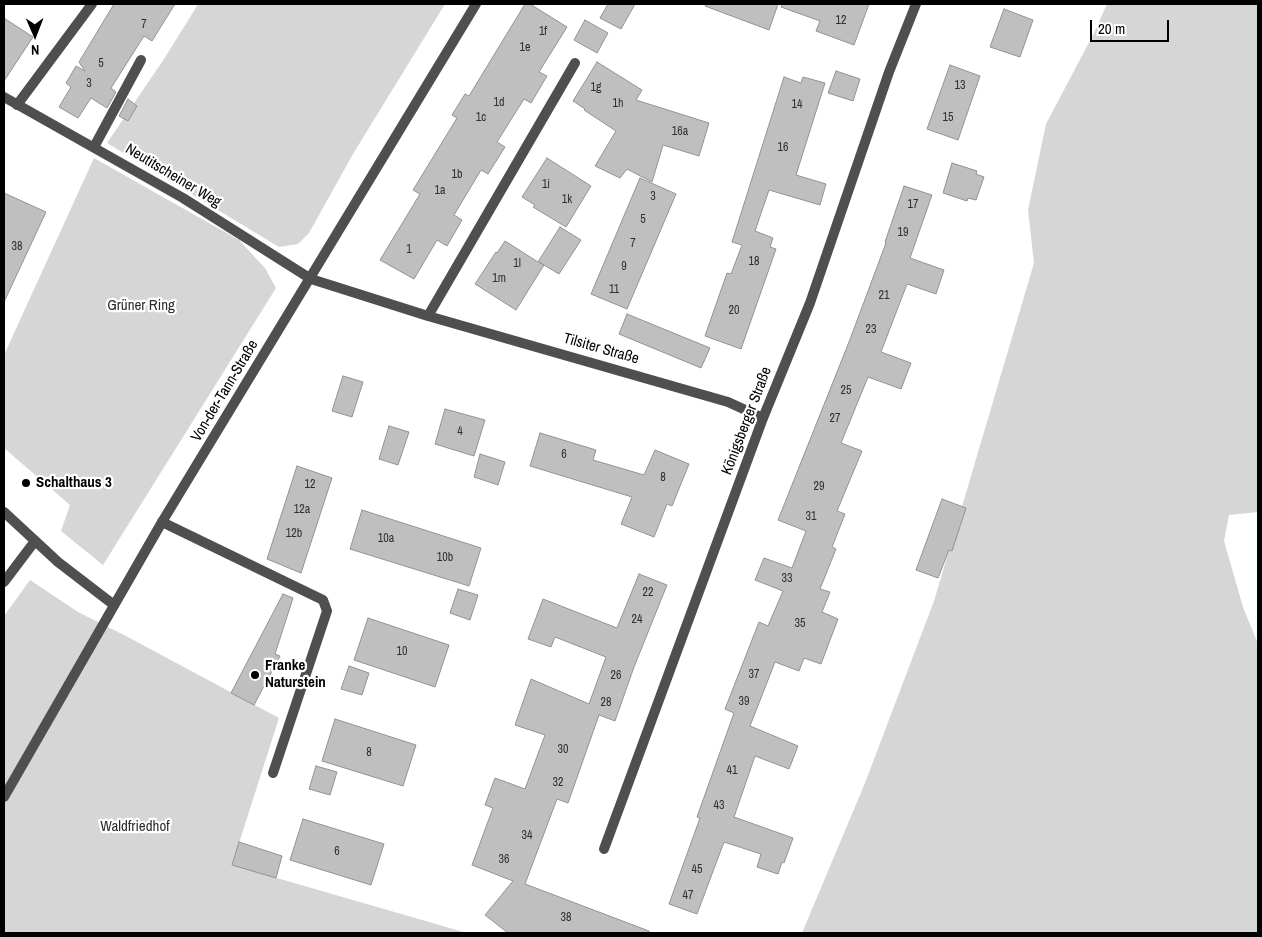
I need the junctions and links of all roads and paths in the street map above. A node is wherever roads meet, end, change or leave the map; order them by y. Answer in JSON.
{"nodes":[{"id":1,"x":92,"y":4,"type":"edge"},
{"id":2,"x":476,"y":4,"type":"edge"},
{"id":3,"x":916,"y":4,"type":"edge"},
{"id":4,"x":141,"y":60,"type":"dead end"},
{"id":5,"x":575,"y":64,"type":"dead end"},
{"id":6,"x":4,"y":97,"type":"edge"},
{"id":7,"x":17,"y":105,"type":"junction"},
{"id":8,"x":94,"y":147,"type":"junction"},
{"id":9,"x":311,"y":279,"type":"junction"},
{"id":10,"x":428,"y":316,"type":"junction"},
{"id":11,"x":763,"y":418,"type":"junction"},
{"id":12,"x":4,"y":512,"type":"edge"},
{"id":13,"x":162,"y":522,"type":"junction"},
{"id":14,"x":35,"y":541,"type":"junction"},
{"id":15,"x":4,"y":582,"type":"edge"},
{"id":16,"x":114,"y":605,"type":"junction"},
{"id":17,"x":273,"y":773,"type":"dead end"},
{"id":18,"x":4,"y":797,"type":"edge"},
{"id":19,"x":604,"y":849,"type":"dead end"}],
"edges":[{"from":1,"to":7,"type":"street"},
{"from":2,"to":9,"type":"street","name":"Von-der-Tann-Straße"},
{"from":3,"to":11,"type":"street","name":"Königsberger Straße"},
{"from":4,"to":8,"type":"street"},
{"from":5,"to":10,"type":"street"},
{"from":6,"to":7,"type":"street","name":"Neutitscheiner Weg"},
{"from":7,"to":8,"type":"street","name":"Neutitscheiner Weg"},
{"from":8,"to":9,"type":"street","name":"Neutitscheiner Weg"},
{"from":9,"to":10,"type":"street","name":"Tilsiter Straße"},
{"from":9,"to":13,"type":"street","name":"Von-der-Tann-Straße"},
{"from":10,"to":11,"type":"street","name":"Tilsiter Straße"},
{"from":11,"to":19,"type":"street","name":"Königsberger Straße"},
{"from":12,"to":14,"type":"street"},
{"from":13,"to":16,"type":"street","name":"Von-der-Tann-Straße"},
{"from":13,"to":17,"type":"street"},
{"from":14,"to":15,"type":"street"},
{"from":14,"to":16,"type":"street"},
{"from":16,"to":18,"type":"street","name":"Von-der-Tann-Straße"}]}
